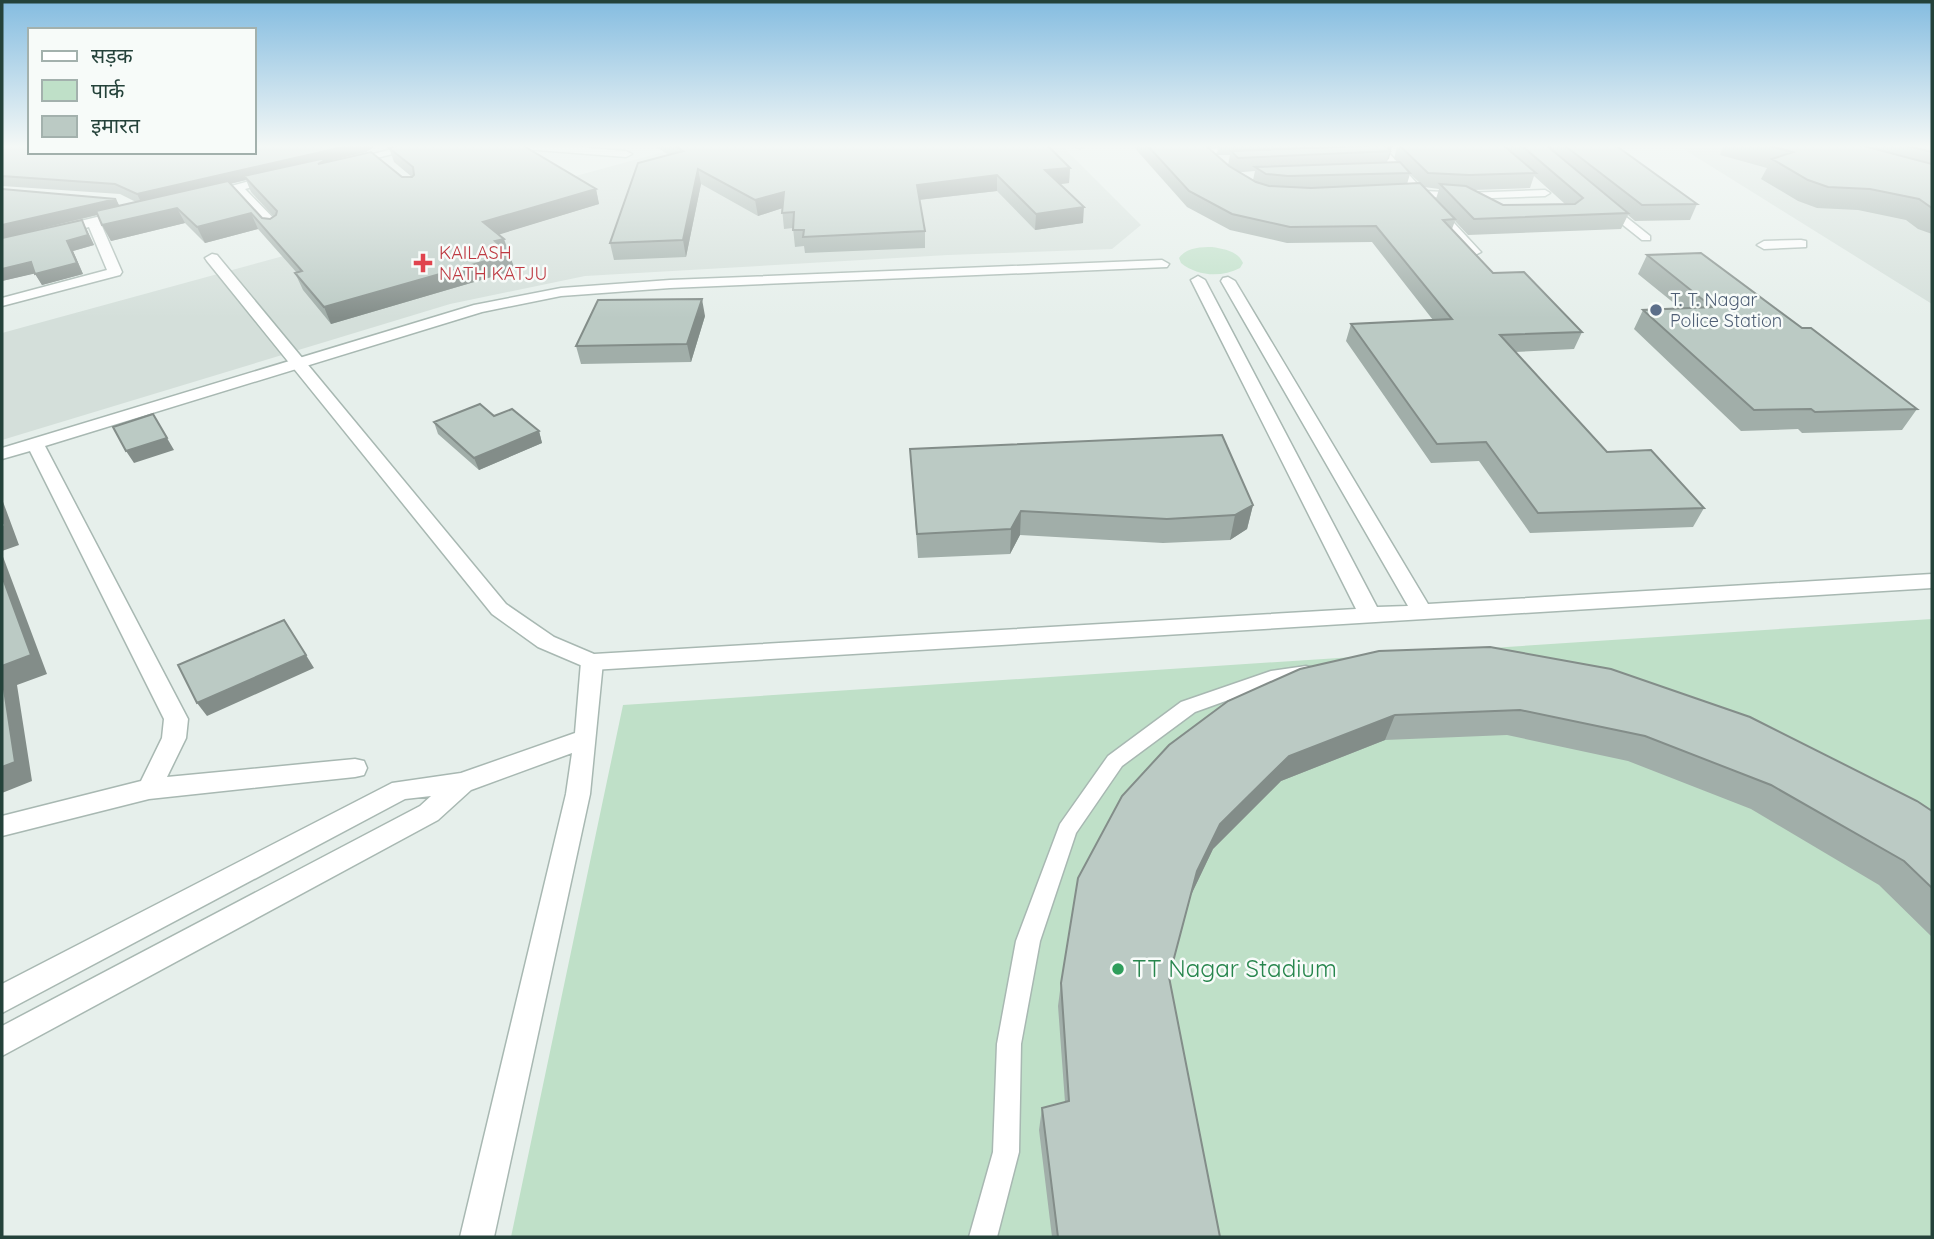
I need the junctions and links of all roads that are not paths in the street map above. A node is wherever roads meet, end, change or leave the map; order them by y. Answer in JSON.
{"nodes":[{"id":1,"x":123,"y":203,"type":"edge"},
{"id":2,"x":252,"y":203,"type":"edge"},
{"id":3,"x":1429,"y":203,"type":"edge"},
{"id":4,"x":1477,"y":203,"type":"edge"},
{"id":5,"x":1602,"y":203,"type":"edge"},
{"id":6,"x":1486,"y":208,"type":"edge"},
{"id":7,"x":94,"y":223,"type":"junction"},
{"id":8,"x":276,"y":229,"type":"edge"},
{"id":9,"x":1646,"y":239,"type":"dead end"},
{"id":10,"x":2,"y":244,"type":"edge"},
{"id":11,"x":1801,"y":244,"type":"dead end"},
{"id":12,"x":1764,"y":245,"type":"dead end"},
{"id":13,"x":1475,"y":252,"type":"edge"},
{"id":14,"x":212,"y":258,"type":"dead end"},
{"id":15,"x":1162,"y":264,"type":"dead end"},
{"id":16,"x":1198,"y":280,"type":"dead end"},
{"id":17,"x":1228,"y":282,"type":"dead end"},
{"id":18,"x":2,"y":302,"type":"edge"},
{"id":19,"x":298,"y":363,"type":"junction"},
{"id":20,"x":36,"y":443,"type":"junction"},
{"id":21,"x":2,"y":454,"type":"edge"},
{"id":22,"x":1932,"y":581,"type":"edge"},
{"id":23,"x":1422,"y":612,"type":"junction"},
{"id":24,"x":1370,"y":615,"type":"junction"},
{"id":25,"x":592,"y":662,"type":"junction"},
{"id":26,"x":1321,"y":671,"type":"edge"},
{"id":27,"x":586,"y":738,"type":"junction"},
{"id":28,"x":355,"y":768,"type":"dead end"},
{"id":29,"x":463,"y":783,"type":"junction"},
{"id":30,"x":149,"y":789,"type":"junction"},
{"id":31,"x":2,"y":826,"type":"edge"},
{"id":32,"x":2,"y":999,"type":"edge"},
{"id":33,"x":2,"y":1042,"type":"edge"},
{"id":34,"x":477,"y":1237,"type":"edge"},
{"id":35,"x":983,"y":1237,"type":"edge"}],
"edges":[{"from":1,"to":7,"type":"street"},
{"from":2,"to":8,"type":"street"},
{"from":3,"to":13,"type":"lane"},
{"from":4,"to":6,"type":"lane"},
{"from":5,"to":9,"type":"lane"},
{"from":7,"to":10,"type":"street"},
{"from":7,"to":18,"type":"street"},
{"from":11,"to":12,"type":"street"},
{"from":14,"to":19,"type":"street"},
{"from":15,"to":19,"type":"street"},
{"from":16,"to":24,"type":"street"},
{"from":17,"to":23,"type":"street"},
{"from":19,"to":20,"type":"street"},
{"from":19,"to":25,"type":"street"},
{"from":20,"to":21,"type":"street"},
{"from":20,"to":30,"type":"street"},
{"from":22,"to":23,"type":"street"},
{"from":23,"to":24,"type":"street"},
{"from":24,"to":25,"type":"street"},
{"from":25,"to":27,"type":"street"},
{"from":26,"to":35,"type":"lane"},
{"from":27,"to":29,"type":"street"},
{"from":27,"to":34,"type":"street"},
{"from":28,"to":30,"type":"street"},
{"from":29,"to":32,"type":"street"},
{"from":29,"to":33,"type":"street"},
{"from":30,"to":31,"type":"street"}]}
